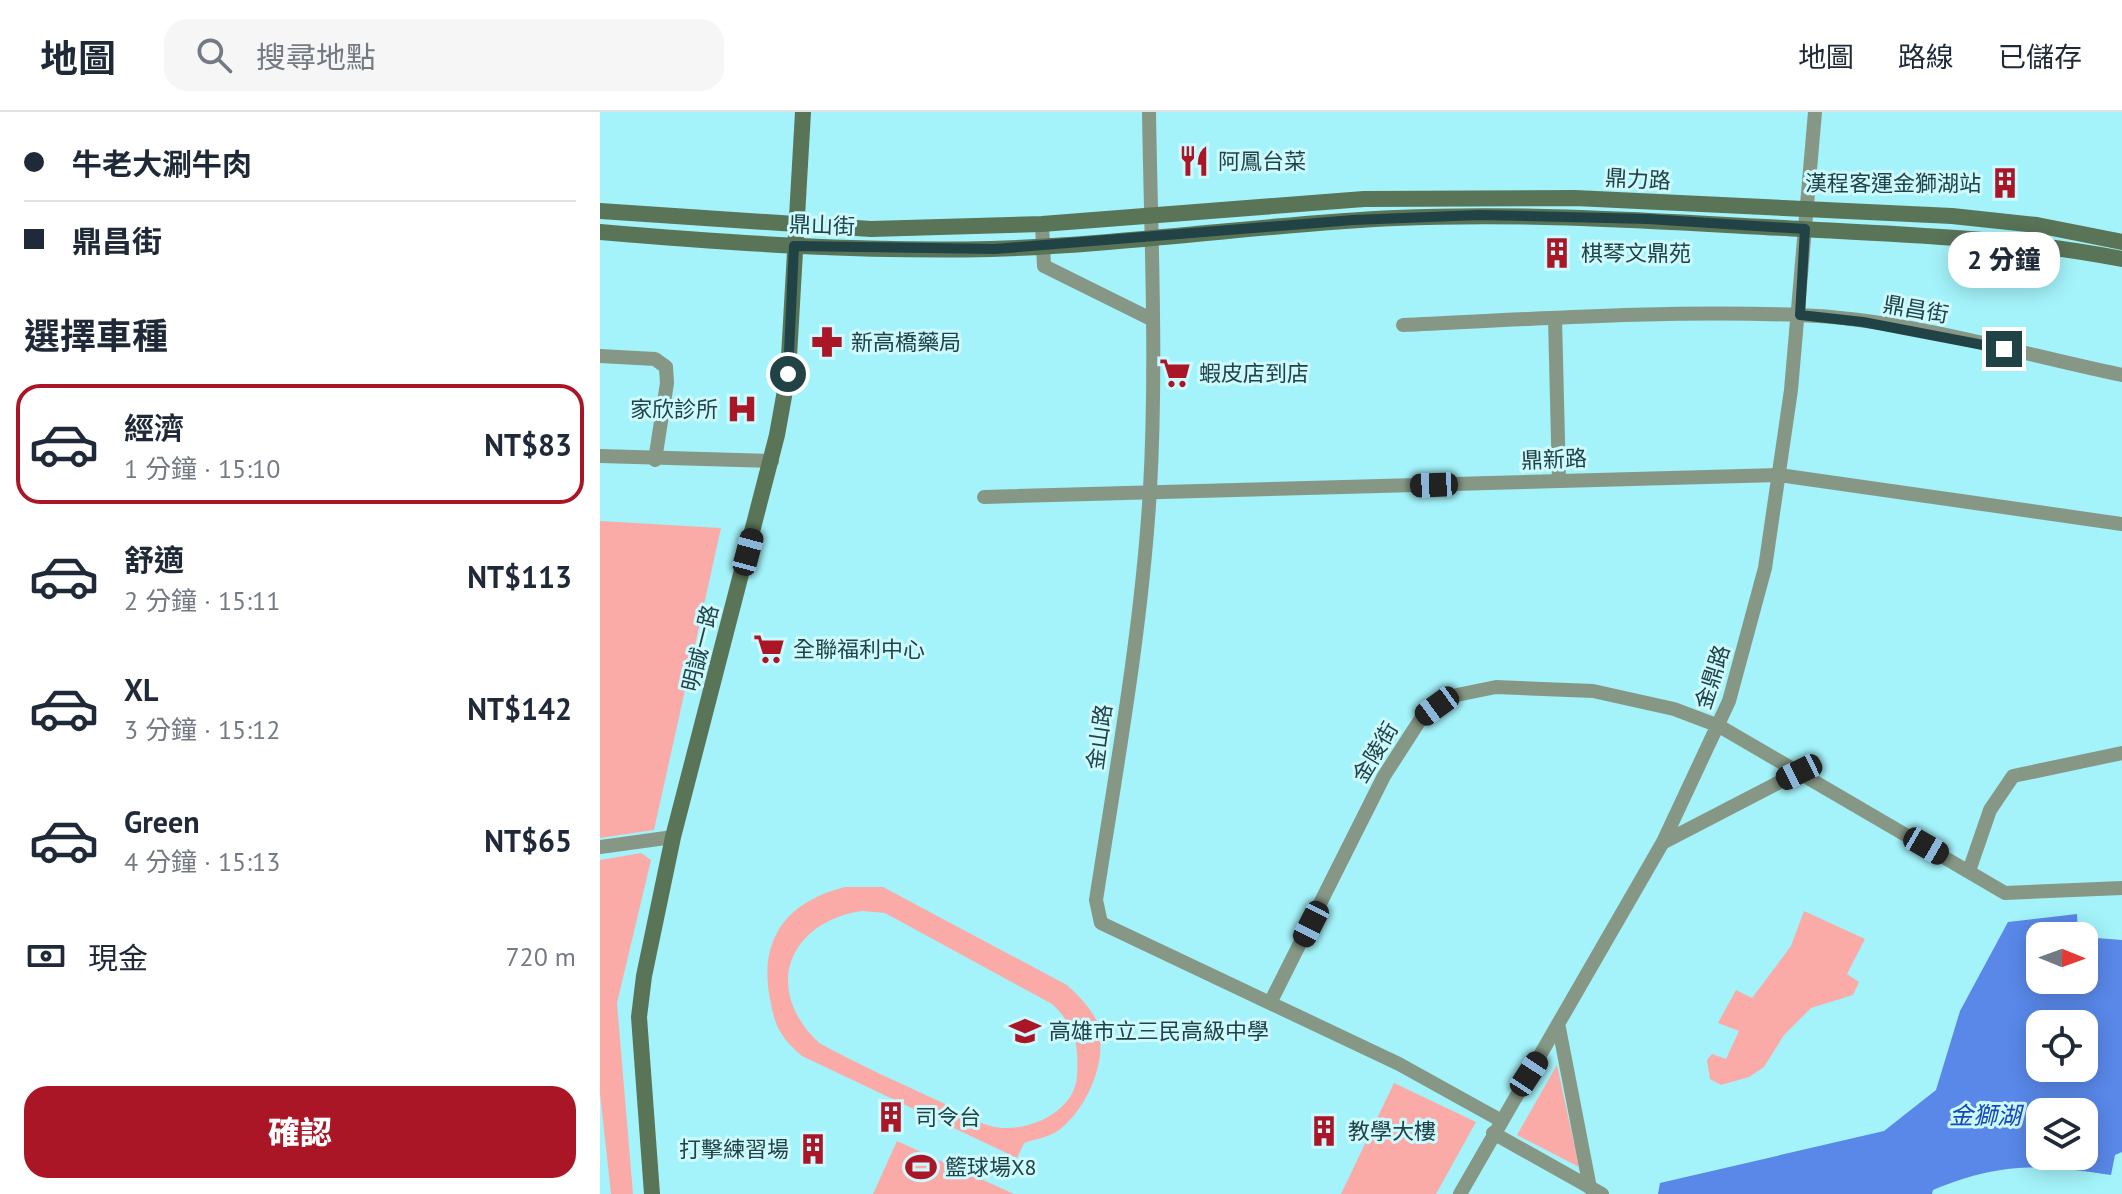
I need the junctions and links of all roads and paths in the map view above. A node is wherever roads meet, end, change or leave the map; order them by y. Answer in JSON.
{"nodes":[{"id":1,"x":803,"y":112,"type":"edge"},
{"id":2,"x":1149,"y":112,"type":"edge"},
{"id":3,"x":1815,"y":112,"type":"edge"},
{"id":4,"x":1807,"y":210,"type":"junction"},
{"id":5,"x":600,"y":211,"type":"edge"},
{"id":6,"x":1151,"y":215,"type":"junction"},
{"id":7,"x":1042,"y":224,"type":"junction"},
{"id":8,"x":796,"y":226,"type":"junction"},
{"id":9,"x":1805,"y":229,"type":"junction"},
{"id":10,"x":600,"y":232,"type":"edge"},
{"id":11,"x":1151,"y":236,"type":"junction"},
{"id":12,"x":2122,"y":242,"type":"edge"},
{"id":13,"x":794,"y":246,"type":"junction"},
{"id":14,"x":1043,"y":246,"type":"junction"},
{"id":15,"x":2122,"y":259,"type":"edge"},
{"id":16,"x":1800,"y":315,"type":"junction"},
{"id":17,"x":1555,"y":318,"type":"junction"},
{"id":18,"x":1153,"y":320,"type":"junction"},
{"id":19,"x":1403,"y":325,"type":"dead end"},
{"id":20,"x":600,"y":356,"type":"edge"},
{"id":21,"x":2122,"y":375,"type":"edge"},
{"id":22,"x":600,"y":456,"type":"edge"},
{"id":23,"x":655,"y":460,"type":"junction"},
{"id":24,"x":772,"y":461,"type":"junction"},
{"id":25,"x":1779,"y":475,"type":"junction"},
{"id":26,"x":1559,"y":481,"type":"junction"},
{"id":27,"x":1150,"y":493,"type":"junction"},
{"id":28,"x":984,"y":497,"type":"dead end"},
{"id":29,"x":2122,"y":524,"type":"edge"},
{"id":30,"x":1719,"y":726,"type":"junction"},
{"id":31,"x":2122,"y":753,"type":"edge"},
{"id":32,"x":1799,"y":772,"type":"junction"},
{"id":33,"x":673,"y":837,"type":"junction"},
{"id":34,"x":1663,"y":842,"type":"junction"},
{"id":35,"x":600,"y":847,"type":"edge"},
{"id":36,"x":1969,"y":871,"type":"junction"},
{"id":37,"x":2122,"y":888,"type":"edge"},
{"id":38,"x":1271,"y":1001,"type":"junction"},
{"id":39,"x":1559,"y":1028,"type":"junction"},
{"id":40,"x":1496,"y":1126,"type":"junction"},
{"id":41,"x":1596,"y":1191,"type":"edge"},
{"id":42,"x":652,"y":1194,"type":"edge"},
{"id":43,"x":1460,"y":1194,"type":"edge"}],
"edges":[{"from":1,"to":8,"type":"street","name":"明誠一路"},
{"from":2,"to":6,"type":"street","name":"金山路"},
{"from":3,"to":4,"type":"street","name":"金鼎路"},
{"from":4,"to":6,"type":"street","name":"鼎力路"},
{"from":4,"to":9,"type":"street","name":"金鼎路"},
{"from":4,"to":12,"type":"street","name":"鼎力路"},
{"from":5,"to":8,"type":"street","name":"鼎山街"},
{"from":6,"to":7,"type":"street","name":"鼎山街"},
{"from":6,"to":11,"type":"street","name":"金山路"},
{"from":7,"to":8,"type":"street","name":"鼎山街"},
{"from":7,"to":14,"type":"street"},
{"from":8,"to":13,"type":"street","name":"明誠一路"},
{"from":9,"to":11,"type":"street","name":"鼎力路"},
{"from":9,"to":15,"type":"street","name":"鼎力路"},
{"from":9,"to":16,"type":"street","name":"金鼎路"},
{"from":10,"to":13,"type":"street","name":"鼎山街"},
{"from":11,"to":14,"type":"street","name":"鼎山街"},
{"from":11,"to":18,"type":"street","name":"金山路"},
{"from":13,"to":14,"type":"street","name":"鼎山街"},
{"from":13,"to":24,"type":"street","name":"明誠一路"},
{"from":14,"to":18,"type":"street"},
{"from":16,"to":17,"type":"street","name":"鼎昌街"},
{"from":16,"to":21,"type":"street","name":"鼎昌街"},
{"from":16,"to":25,"type":"street","name":"金鼎路"},
{"from":17,"to":19,"type":"street","name":"鼎昌街"},
{"from":17,"to":26,"type":"street"},
{"from":18,"to":27,"type":"street","name":"金山路"},
{"from":20,"to":23,"type":"street"},
{"from":22,"to":23,"type":"street"},
{"from":23,"to":24,"type":"street"},
{"from":24,"to":33,"type":"street","name":"明誠一路"},
{"from":25,"to":26,"type":"street","name":"鼎新路"},
{"from":25,"to":29,"type":"street","name":"鼎新路"},
{"from":25,"to":30,"type":"street","name":"金鼎路"},
{"from":26,"to":27,"type":"street","name":"鼎新路"},
{"from":27,"to":28,"type":"street","name":"鼎新路"},
{"from":27,"to":38,"type":"street","name":"金山路"},
{"from":30,"to":32,"type":"street","name":"金陵街"},
{"from":30,"to":34,"type":"street","name":"金鼎路"},
{"from":30,"to":38,"type":"street","name":"金陵街"},
{"from":31,"to":36,"type":"street"},
{"from":32,"to":34,"type":"street"},
{"from":32,"to":36,"type":"street","name":"金陵街"},
{"from":33,"to":35,"type":"street"},
{"from":33,"to":42,"type":"street","name":"明誠一路"},
{"from":34,"to":39,"type":"street","name":"金鼎路"},
{"from":36,"to":37,"type":"street","name":"金陵街"},
{"from":38,"to":40,"type":"street","name":"金山路"},
{"from":39,"to":40,"type":"street","name":"金鼎路"},
{"from":39,"to":41,"type":"street"},
{"from":40,"to":41,"type":"street","name":"金山路"},
{"from":40,"to":43,"type":"street","name":"金鼎路"}]}
